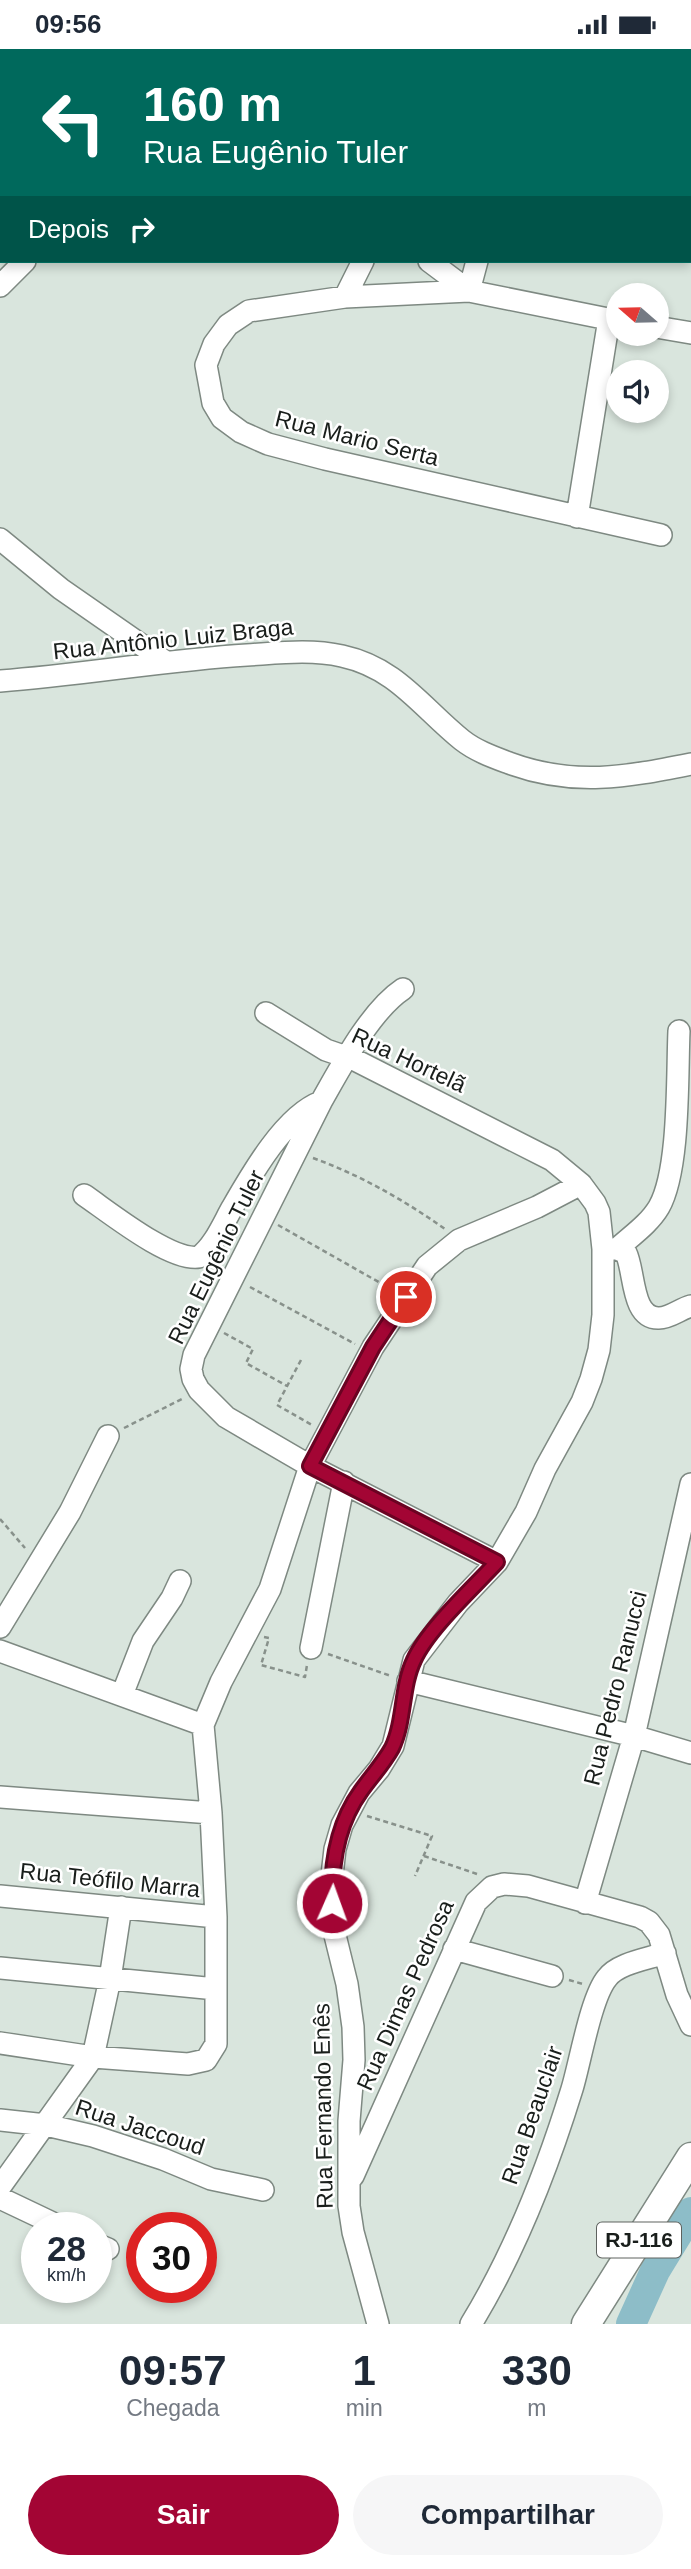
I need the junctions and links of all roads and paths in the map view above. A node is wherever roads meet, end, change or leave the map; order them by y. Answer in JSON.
{"nodes":[{"id":1,"x":23,"y":263,"type":"edge"},
{"id":2,"x":362,"y":263,"type":"edge"},
{"id":3,"x":432,"y":263,"type":"edge"},
{"id":4,"x":476,"y":263,"type":"edge"},
{"id":5,"x":0,"y":286,"type":"edge"},
{"id":6,"x":469,"y":291,"type":"junction"},
{"id":7,"x":345,"y":297,"type":"junction"},
{"id":8,"x":606,"y":319,"type":"edge"},
{"id":9,"x":669,"y":329,"type":"edge"},
{"id":10,"x":691,"y":333,"type":"edge"},
{"id":11,"x":608,"y":347,"type":"edge"},
{"id":12,"x":576,"y":517,"type":"junction"},
{"id":13,"x":661,"y":535,"type":"dead end"},
{"id":14,"x":0,"y":539,"type":"edge"},
{"id":15,"x":166,"y":662,"type":"junction"},
{"id":16,"x":0,"y":681,"type":"edge"},
{"id":17,"x":691,"y":764,"type":"edge"},
{"id":18,"x":403,"y":989,"type":"dead end"},
{"id":19,"x":266,"y":1013,"type":"dead end"},
{"id":20,"x":679,"y":1031,"type":"dead end"},
{"id":21,"x":347,"y":1056,"type":"junction"},
{"id":22,"x":321,"y":1102,"type":"junction"},
{"id":23,"x":533,"y":1149,"type":"joint"},
{"id":24,"x":298,"y":1153,"type":"junction"},
{"id":25,"x":581,"y":1184,"type":"junction"},
{"id":26,"x":85,"y":1195,"type":"dead end"},
{"id":27,"x":264,"y":1218,"type":"junction"},
{"id":28,"x":459,"y":1240,"type":"junction"},
{"id":29,"x":610,"y":1249,"type":"junction"},
{"id":30,"x":233,"y":1278,"type":"junction"},
{"id":31,"x":406,"y":1297,"type":"junction"},
{"id":32,"x":691,"y":1306,"type":"edge"},
{"id":33,"x":209,"y":1325,"type":"junction"},
{"id":34,"x":370,"y":1352,"type":"junction"},
{"id":35,"x":301,"y":1360,"type":"dead end"},
{"id":36,"x":287,"y":1386,"type":"junction"},
{"id":37,"x":199,"y":1390,"type":"junction"},
{"id":38,"x":327,"y":1433,"type":"junction"},
{"id":39,"x":108,"y":1436,"type":"joint"},
{"id":40,"x":310,"y":1466,"type":"junction"},
{"id":41,"x":344,"y":1482,"type":"junction"},
{"id":42,"x":691,"y":1485,"type":"edge"},
{"id":43,"x":0,"y":1519,"type":"edge"},
{"id":44,"x":497,"y":1562,"type":"junction"},
{"id":45,"x":39,"y":1564,"type":"junction"},
{"id":46,"x":180,"y":1581,"type":"dead end"},
{"id":47,"x":0,"y":1627,"type":"edge"},
{"id":48,"x":311,"y":1649,"type":"dead end"},
{"id":49,"x":0,"y":1651,"type":"edge"},
{"id":50,"x":408,"y":1681,"type":"junction"},
{"id":51,"x":122,"y":1695,"type":"junction"},
{"id":52,"x":203,"y":1725,"type":"junction"},
{"id":53,"x":634,"y":1736,"type":"junction"},
{"id":54,"x":691,"y":1753,"type":"edge"},
{"id":55,"x":0,"y":1797,"type":"edge"},
{"id":56,"x":350,"y":1811,"type":"junction"},
{"id":57,"x":211,"y":1813,"type":"junction"},
{"id":58,"x":424,"y":1856,"type":"junction"},
{"id":59,"x":415,"y":1876,"type":"dead end"},
{"id":60,"x":504,"y":1884,"type":"junction"},
{"id":61,"x":0,"y":1896,"type":"edge"},
{"id":62,"x":585,"y":1903,"type":"junction"},
{"id":63,"x":121,"y":1907,"type":"junction"},
{"id":64,"x":216,"y":1917,"type":"junction"},
{"id":65,"x":454,"y":1949,"type":"junction"},
{"id":66,"x":665,"y":1952,"type":"junction"},
{"id":67,"x":0,"y":1968,"type":"edge"},
{"id":68,"x":552,"y":1976,"type":"joint"},
{"id":69,"x":110,"y":1979,"type":"junction"},
{"id":70,"x":600,"y":1988,"type":"junction"},
{"id":71,"x":216,"y":1989,"type":"junction"},
{"id":72,"x":689,"y":2014,"type":"edge"},
{"id":73,"x":0,"y":2043,"type":"edge"},
{"id":74,"x":93,"y":2057,"type":"junction"},
{"id":75,"x":0,"y":2120,"type":"edge"},
{"id":76,"x":46,"y":2125,"type":"junction"},
{"id":77,"x":691,"y":2157,"type":"edge"},
{"id":78,"x":351,"y":2182,"type":"junction"},
{"id":79,"x":691,"y":2186,"type":"edge"},
{"id":80,"x":0,"y":2187,"type":"edge"},
{"id":81,"x":263,"y":2190,"type":"dead end"},
{"id":82,"x":0,"y":2198,"type":"edge"},
{"id":83,"x":29,"y":2212,"type":"edge"},
{"id":84,"x":379,"y":2324,"type":"edge"},
{"id":85,"x":471,"y":2324,"type":"edge"},
{"id":86,"x":586,"y":2324,"type":"edge"},
{"id":87,"x":605,"y":2324,"type":"edge"}],
"edges":[{"from":1,"to":5,"type":"street"},
{"from":2,"to":7,"type":"street"},
{"from":3,"to":6,"type":"street"},
{"from":4,"to":6,"type":"street"},
{"from":6,"to":7,"type":"street","name":"Rua Mario Serta"},
{"from":6,"to":8,"type":"street"},
{"from":7,"to":12,"type":"street","name":"Rua Mario Serta"},
{"from":9,"to":10,"type":"street"},
{"from":11,"to":12,"type":"street"},
{"from":12,"to":13,"type":"street","name":"Rua Mario Serta"},
{"from":14,"to":15,"type":"street"},
{"from":15,"to":16,"type":"street","name":"Rua Antônio Luiz Braga"},
{"from":15,"to":17,"type":"street","name":"Rua Antônio Luiz Braga"},
{"from":18,"to":21,"type":"street","name":"Rua Eugênio Tuler"},
{"from":19,"to":21,"type":"street","name":"Rua Hortelã"},
{"from":20,"to":29,"type":"street"},
{"from":21,"to":22,"type":"street","name":"Rua Eugênio Tuler"},
{"from":21,"to":23,"type":"street","name":"Rua Hortelã"},
{"from":22,"to":24,"type":"street","name":"Rua Eugênio Tuler"},
{"from":22,"to":26,"type":"street","name":"Rua Eugênio Tuler"},
{"from":23,"to":25,"type":"street","name":"Rua Fernando Enês"},
{"from":24,"to":27,"type":"street","name":"Rua Eugênio Tuler"},
{"from":24,"to":28,"type":"path"},
{"from":25,"to":28,"type":"street"},
{"from":25,"to":29,"type":"street","name":"Rua Fernando Enês"},
{"from":27,"to":30,"type":"street","name":"Rua Eugênio Tuler"},
{"from":27,"to":31,"type":"path"},
{"from":28,"to":31,"type":"street"},
{"from":29,"to":32,"type":"street"},
{"from":29,"to":44,"type":"street","name":"Rua Fernando Enês"},
{"from":30,"to":33,"type":"street","name":"Rua Eugênio Tuler"},
{"from":30,"to":34,"type":"path"},
{"from":31,"to":34,"type":"street"},
{"from":33,"to":36,"type":"path"},
{"from":33,"to":37,"type":"street","name":"Rua Eugênio Tuler"},
{"from":34,"to":38,"type":"street"},
{"from":35,"to":36,"type":"path"},
{"from":36,"to":38,"type":"path"},
{"from":37,"to":39,"type":"path"},
{"from":37,"to":40,"type":"street"},
{"from":38,"to":40,"type":"street"},
{"from":39,"to":45,"type":"street"},
{"from":40,"to":41,"type":"street"},
{"from":40,"to":52,"type":"street"},
{"from":41,"to":44,"type":"street"},
{"from":41,"to":48,"type":"street"},
{"from":42,"to":53,"type":"street","name":"Rua Pedro Ranucci"},
{"from":43,"to":45,"type":"path"},
{"from":44,"to":50,"type":"street","name":"Rua Fernando Enês"},
{"from":45,"to":47,"type":"street"},
{"from":46,"to":51,"type":"street"},
{"from":49,"to":51,"type":"street"},
{"from":50,"to":53,"type":"street"},
{"from":50,"to":56,"type":"street","name":"Rua Fernando Enês"},
{"from":51,"to":52,"type":"street"},
{"from":52,"to":57,"type":"street"},
{"from":53,"to":54,"type":"street"},
{"from":53,"to":62,"type":"street","name":"Rua Pedro Ranucci"},
{"from":55,"to":57,"type":"street"},
{"from":56,"to":58,"type":"path"},
{"from":56,"to":78,"type":"street","name":"Rua Fernando Enês"},
{"from":57,"to":64,"type":"street"},
{"from":58,"to":59,"type":"path"},
{"from":58,"to":60,"type":"path"},
{"from":60,"to":62,"type":"street"},
{"from":60,"to":65,"type":"street","name":"Rua Dimas Pedrosa"},
{"from":61,"to":63,"type":"street","name":"Rua Teófilo Marra"},
{"from":62,"to":66,"type":"street"},
{"from":63,"to":64,"type":"street","name":"Rua Teófilo Marra"},
{"from":63,"to":69,"type":"street"},
{"from":64,"to":71,"type":"street"},
{"from":65,"to":68,"type":"street"},
{"from":65,"to":78,"type":"street","name":"Rua Dimas Pedrosa"},
{"from":66,"to":70,"type":"street"},
{"from":66,"to":72,"type":"street"},
{"from":67,"to":69,"type":"street"},
{"from":68,"to":70,"type":"path"},
{"from":69,"to":71,"type":"street"},
{"from":69,"to":74,"type":"street"},
{"from":70,"to":85,"type":"street","name":"Rua Beauclair"},
{"from":71,"to":74,"type":"street"},
{"from":73,"to":74,"type":"street"},
{"from":74,"to":76,"type":"street"},
{"from":75,"to":76,"type":"street","name":"Rua Jaccoud"},
{"from":76,"to":80,"type":"street"},
{"from":76,"to":81,"type":"street","name":"Rua Jaccoud"},
{"from":77,"to":86,"type":"main road","number":"RJ-116"},
{"from":78,"to":84,"type":"street","name":"Rua Fernando Enês"},
{"from":79,"to":87,"type":"main road","number":"RJ-116"},
{"from":82,"to":83,"type":"street"}]}
